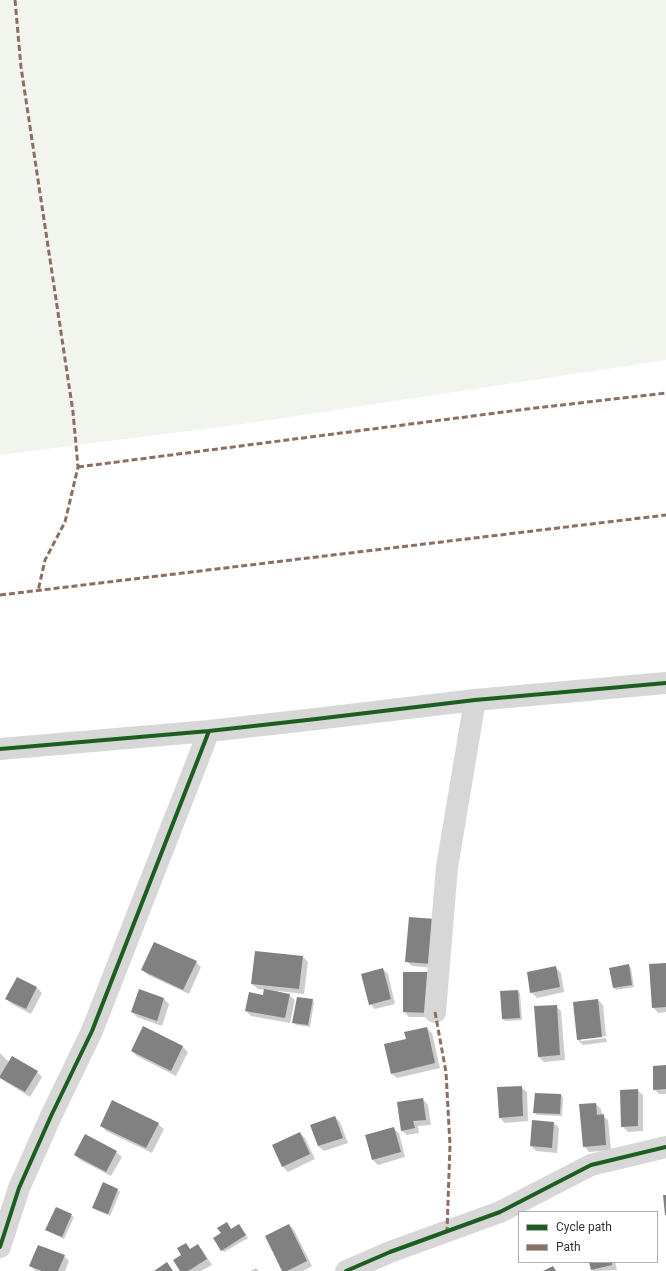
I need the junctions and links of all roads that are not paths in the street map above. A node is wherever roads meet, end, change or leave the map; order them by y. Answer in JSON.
{"nodes":[{"id":1,"x":666,"y":683,"type":"edge"},
{"id":2,"x":475,"y":700,"type":"junction"},
{"id":3,"x":209,"y":731,"type":"junction"},
{"id":4,"x":0,"y":749,"type":"edge"},
{"id":5,"x":435,"y":1012,"type":"dead end"},
{"id":6,"x":666,"y":1147,"type":"edge"},
{"id":7,"x":0,"y":1247,"type":"edge"},
{"id":8,"x":346,"y":1271,"type":"edge"}],
"edges":[{"from":1,"to":2,"type":"street"},
{"from":2,"to":3,"type":"street"},
{"from":2,"to":5,"type":"street"},
{"from":3,"to":4,"type":"street"},
{"from":3,"to":7,"type":"street"},
{"from":6,"to":8,"type":"street"}]}
